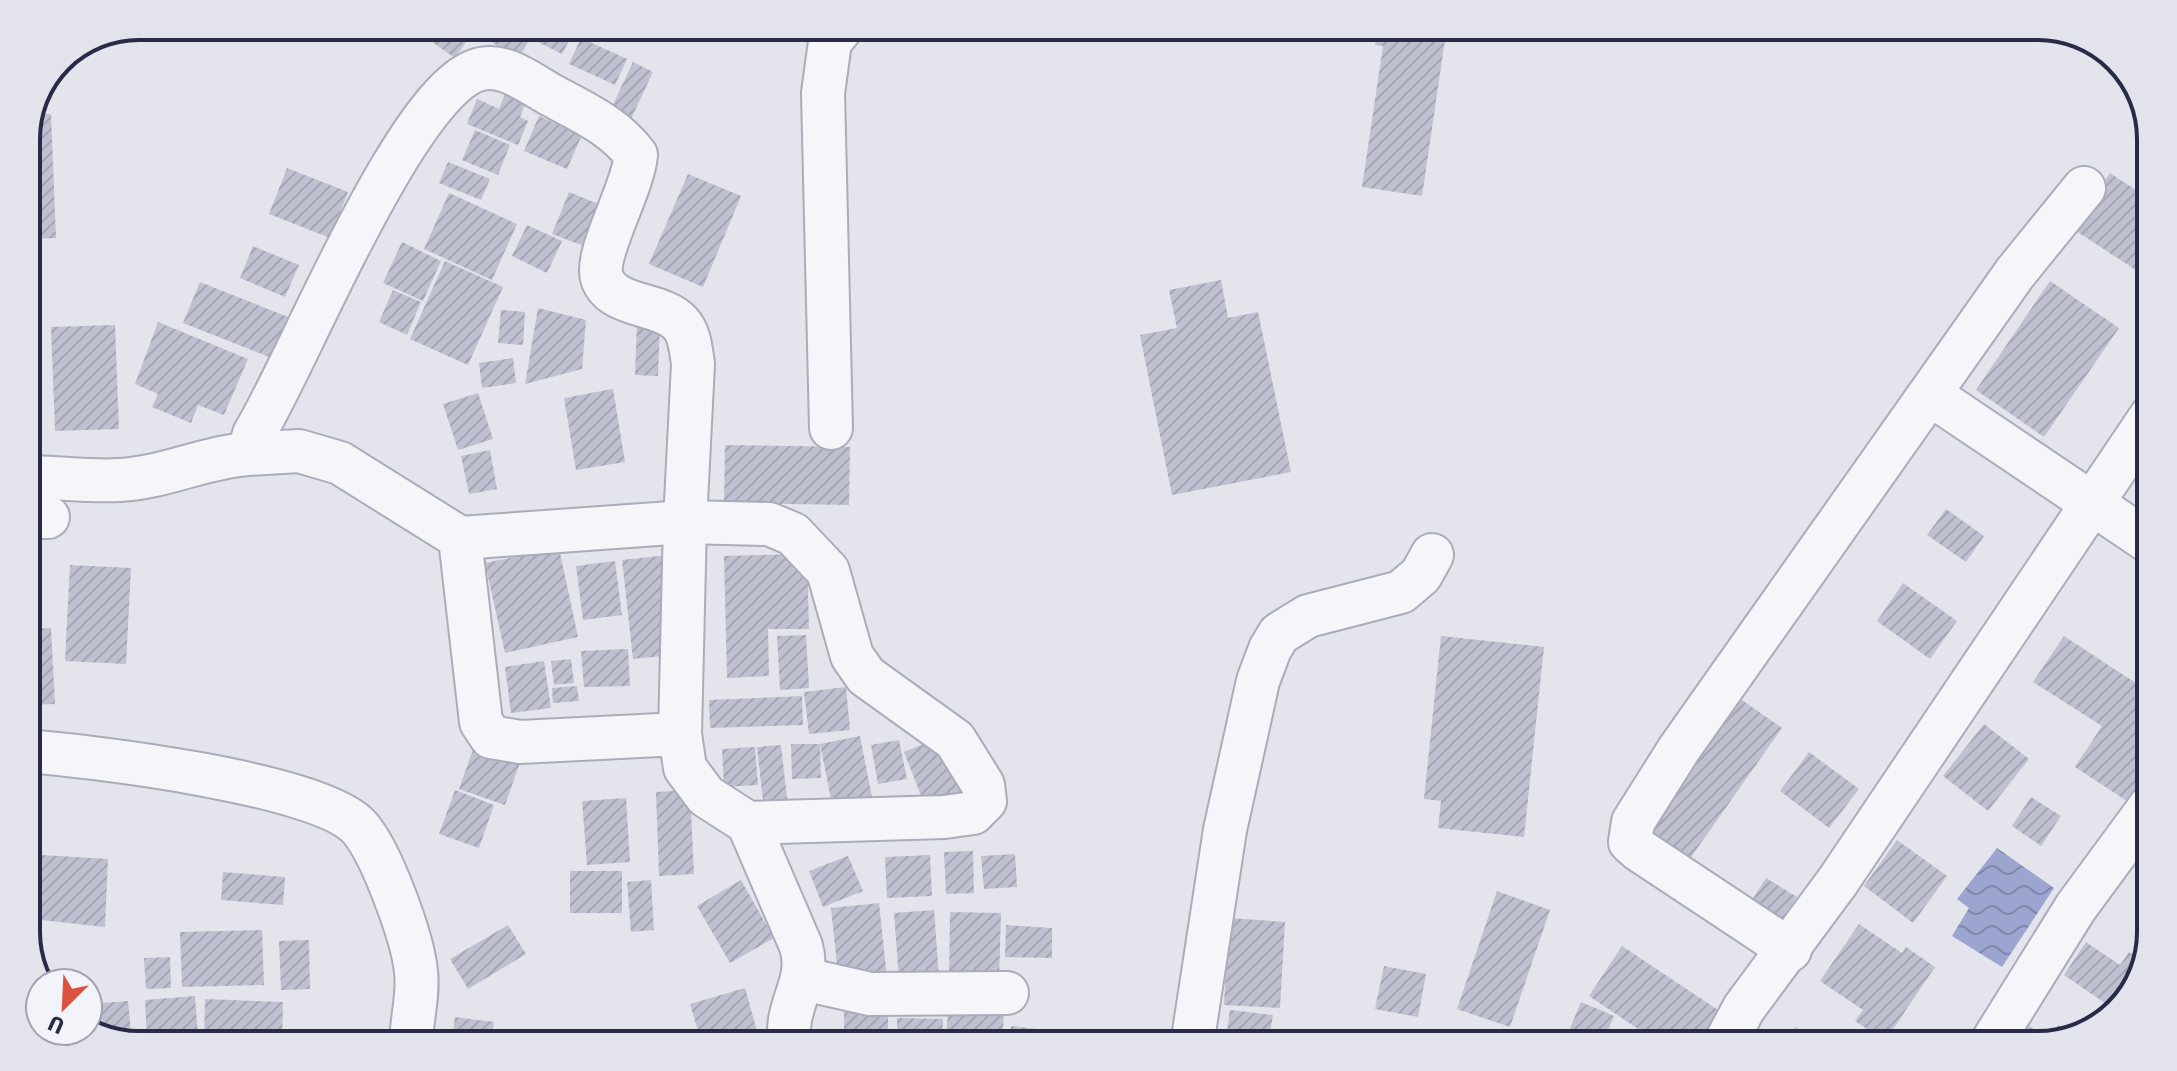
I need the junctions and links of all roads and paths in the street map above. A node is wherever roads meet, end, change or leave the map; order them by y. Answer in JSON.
{"nodes":[{"id":1,"x":825,"y":40,"type":"edge"},
{"id":2,"x":2084,"y":188,"type":"dead end"},
{"id":3,"x":1931,"y":395,"type":"junction"},
{"id":4,"x":831,"y":428,"type":"dead end"},
{"id":5,"x":2137,"y":438,"type":"edge"},
{"id":6,"x":248,"y":454,"type":"junction"},
{"id":7,"x":40,"y":486,"type":"edge"},
{"id":8,"x":2095,"y":503,"type":"junction"},
{"id":9,"x":685,"y":522,"type":"junction"},
{"id":10,"x":2137,"y":533,"type":"edge"},
{"id":11,"x":460,"y":538,"type":"junction"},
{"id":12,"x":1432,"y":555,"type":"dead end"},
{"id":13,"x":680,"y":734,"type":"junction"},
{"id":14,"x":40,"y":752,"type":"edge"},
{"id":15,"x":748,"y":823,"type":"junction"},
{"id":16,"x":2137,"y":824,"type":"edge"},
{"id":17,"x":1790,"y":950,"type":"junction"},
{"id":18,"x":804,"y":979,"type":"junction"},
{"id":19,"x":1007,"y":993,"type":"dead end"},
{"id":20,"x":412,"y":1031,"type":"edge"},
{"id":21,"x":789,"y":1031,"type":"edge"},
{"id":22,"x":1194,"y":1031,"type":"edge"},
{"id":23,"x":1732,"y":1031,"type":"edge"},
{"id":24,"x":1999,"y":1031,"type":"edge"}],
"edges":[{"from":1,"to":4,"type":"street"},
{"from":2,"to":3,"type":"street"},
{"from":3,"to":8,"type":"street"},
{"from":3,"to":17,"type":"street"},
{"from":5,"to":8,"type":"street"},
{"from":6,"to":7,"type":"street"},
{"from":6,"to":9,"type":"street"},
{"from":6,"to":11,"type":"street"},
{"from":8,"to":10,"type":"street"},
{"from":8,"to":17,"type":"street"},
{"from":9,"to":11,"type":"street"},
{"from":9,"to":13,"type":"street"},
{"from":9,"to":15,"type":"street"},
{"from":11,"to":13,"type":"street"},
{"from":12,"to":22,"type":"street"},
{"from":13,"to":15,"type":"street"},
{"from":14,"to":20,"type":"street"},
{"from":15,"to":18,"type":"street"},
{"from":16,"to":24,"type":"street"},
{"from":17,"to":23,"type":"street"},
{"from":18,"to":19,"type":"street"},
{"from":18,"to":21,"type":"street"}]}
